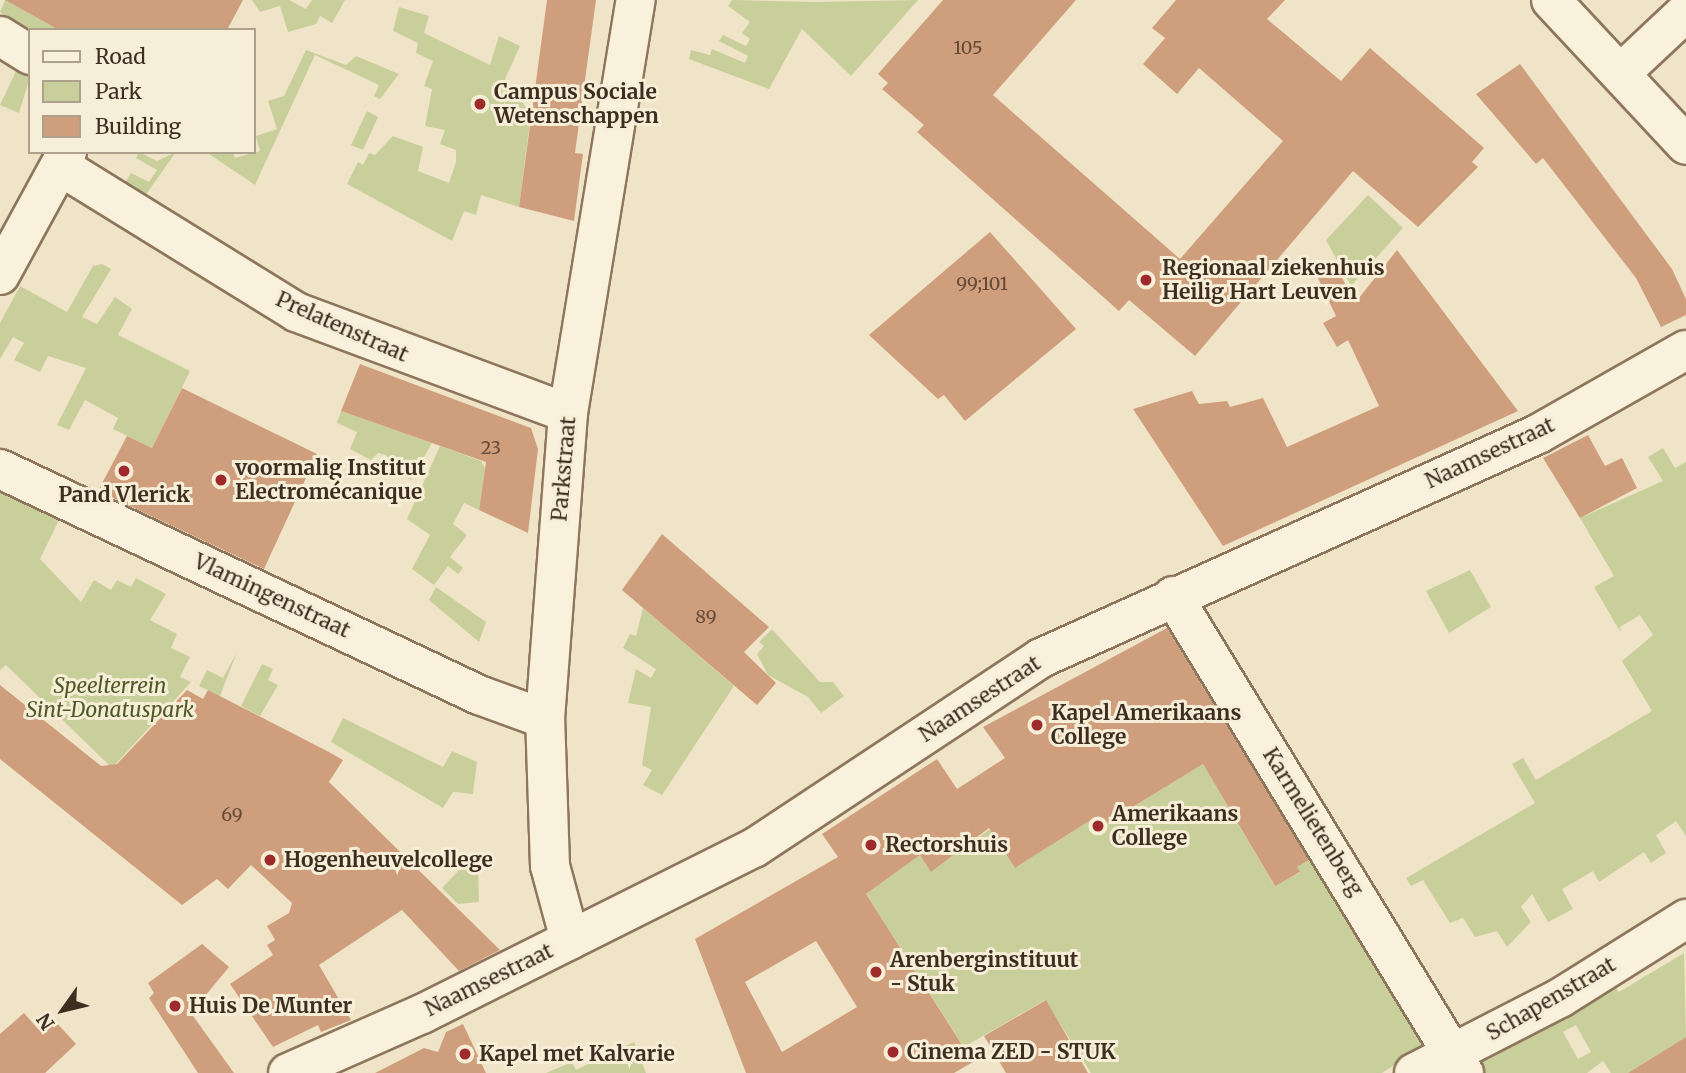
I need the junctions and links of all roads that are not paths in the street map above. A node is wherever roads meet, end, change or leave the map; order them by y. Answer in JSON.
{"nodes":[{"id":1,"x":636,"y":0,"type":"edge"},
{"id":2,"x":1551,"y":0,"type":"edge"},
{"id":3,"x":1686,"y":12,"type":"edge"},
{"id":4,"x":0,"y":36,"type":"edge"},
{"id":5,"x":28,"y":54,"type":"edge"},
{"id":6,"x":1621,"y":73,"type":"junction"},
{"id":7,"x":1686,"y":145,"type":"edge"},
{"id":8,"x":63,"y":159,"type":"edge"},
{"id":9,"x":0,"y":275,"type":"edge"},
{"id":10,"x":1686,"y":350,"type":"edge"},
{"id":11,"x":568,"y":414,"type":"junction"},
{"id":12,"x":0,"y":469,"type":"edge"},
{"id":13,"x":1172,"y":596,"type":"junction"},
{"id":14,"x":545,"y":719,"type":"junction"},
{"id":15,"x":1686,"y":919,"type":"edge"},
{"id":16,"x":570,"y":940,"type":"junction"},
{"id":17,"x":1456,"y":1062,"type":"edge"},
{"id":18,"x":288,"y":1073,"type":"edge"},
{"id":19,"x":1414,"y":1073,"type":"edge"}],
"edges":[{"from":1,"to":11,"type":"street","name":"Parkstraat"},
{"from":2,"to":6,"type":"street"},
{"from":3,"to":6,"type":"street"},
{"from":4,"to":5,"type":"street"},
{"from":6,"to":7,"type":"street"},
{"from":8,"to":9,"type":"street"},
{"from":8,"to":11,"type":"street","name":"Prelatenstraat"},
{"from":10,"to":13,"type":"street","name":"Naamsestraat"},
{"from":11,"to":14,"type":"street","name":"Parkstraat"},
{"from":12,"to":14,"type":"street","name":"Vlamingenstraat"},
{"from":13,"to":16,"type":"street","name":"Naamsestraat"},
{"from":13,"to":17,"type":"street","name":"Karmelietenberg"},
{"from":14,"to":16,"type":"street","name":"Parkstraat"},
{"from":15,"to":17,"type":"street","name":"Schapenstraat"},
{"from":16,"to":18,"type":"street","name":"Naamsestraat"},
{"from":17,"to":19,"type":"street","name":"Schapenstraat"}]}
